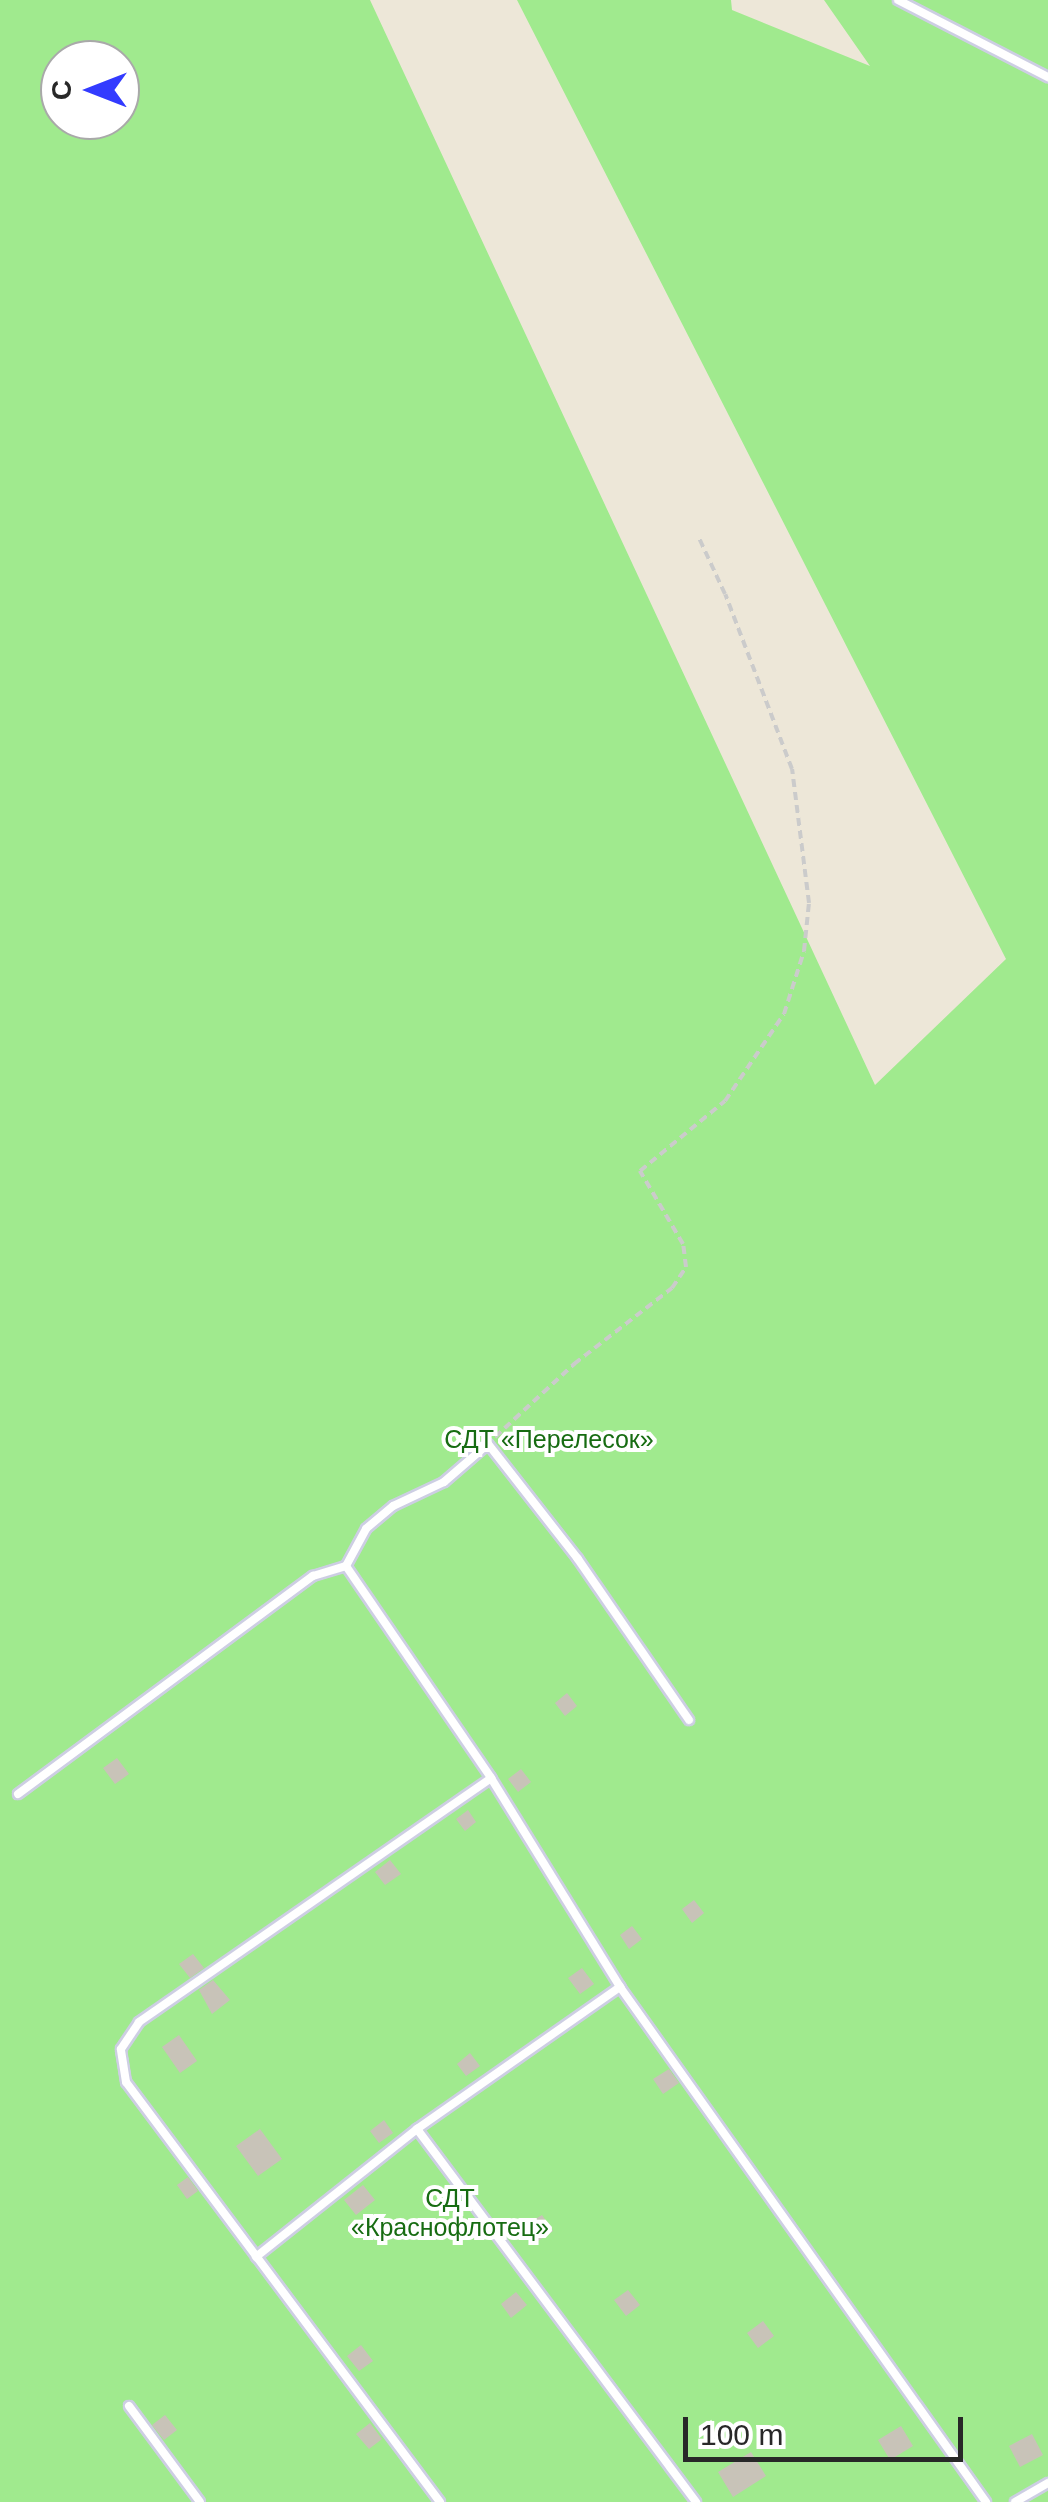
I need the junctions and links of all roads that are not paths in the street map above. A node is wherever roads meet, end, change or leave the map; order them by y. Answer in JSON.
{"nodes":[{"id":1,"x":898,"y":0,"type":"edge"},
{"id":2,"x":1048,"y":77,"type":"edge"},
{"id":3,"x":346,"y":1566,"type":"junction"},
{"id":4,"x":689,"y":1720,"type":"dead end"},
{"id":5,"x":491,"y":1778,"type":"junction"},
{"id":6,"x":18,"y":1794,"type":"dead end"},
{"id":7,"x":620,"y":1987,"type":"junction"},
{"id":8,"x":417,"y":2130,"type":"junction"},
{"id":9,"x":256,"y":2258,"type":"junction"},
{"id":10,"x":128,"y":2406,"type":"dead end"},
{"id":11,"x":1048,"y":2483,"type":"edge"},
{"id":12,"x":200,"y":2502,"type":"edge"},
{"id":13,"x":440,"y":2502,"type":"edge"},
{"id":14,"x":696,"y":2502,"type":"edge"},
{"id":15,"x":986,"y":2502,"type":"edge"},
{"id":16,"x":1015,"y":2502,"type":"edge"}],
"edges":[{"from":1,"to":2,"type":"lane"},
{"from":3,"to":4,"type":"lane"},
{"from":3,"to":5,"type":"lane"},
{"from":3,"to":6,"type":"lane"},
{"from":5,"to":7,"type":"lane"},
{"from":5,"to":9,"type":"lane"},
{"from":7,"to":8,"type":"lane"},
{"from":7,"to":15,"type":"lane"},
{"from":8,"to":9,"type":"lane"},
{"from":8,"to":14,"type":"lane"},
{"from":9,"to":13,"type":"lane"},
{"from":10,"to":12,"type":"lane"},
{"from":11,"to":16,"type":"lane"}]}
